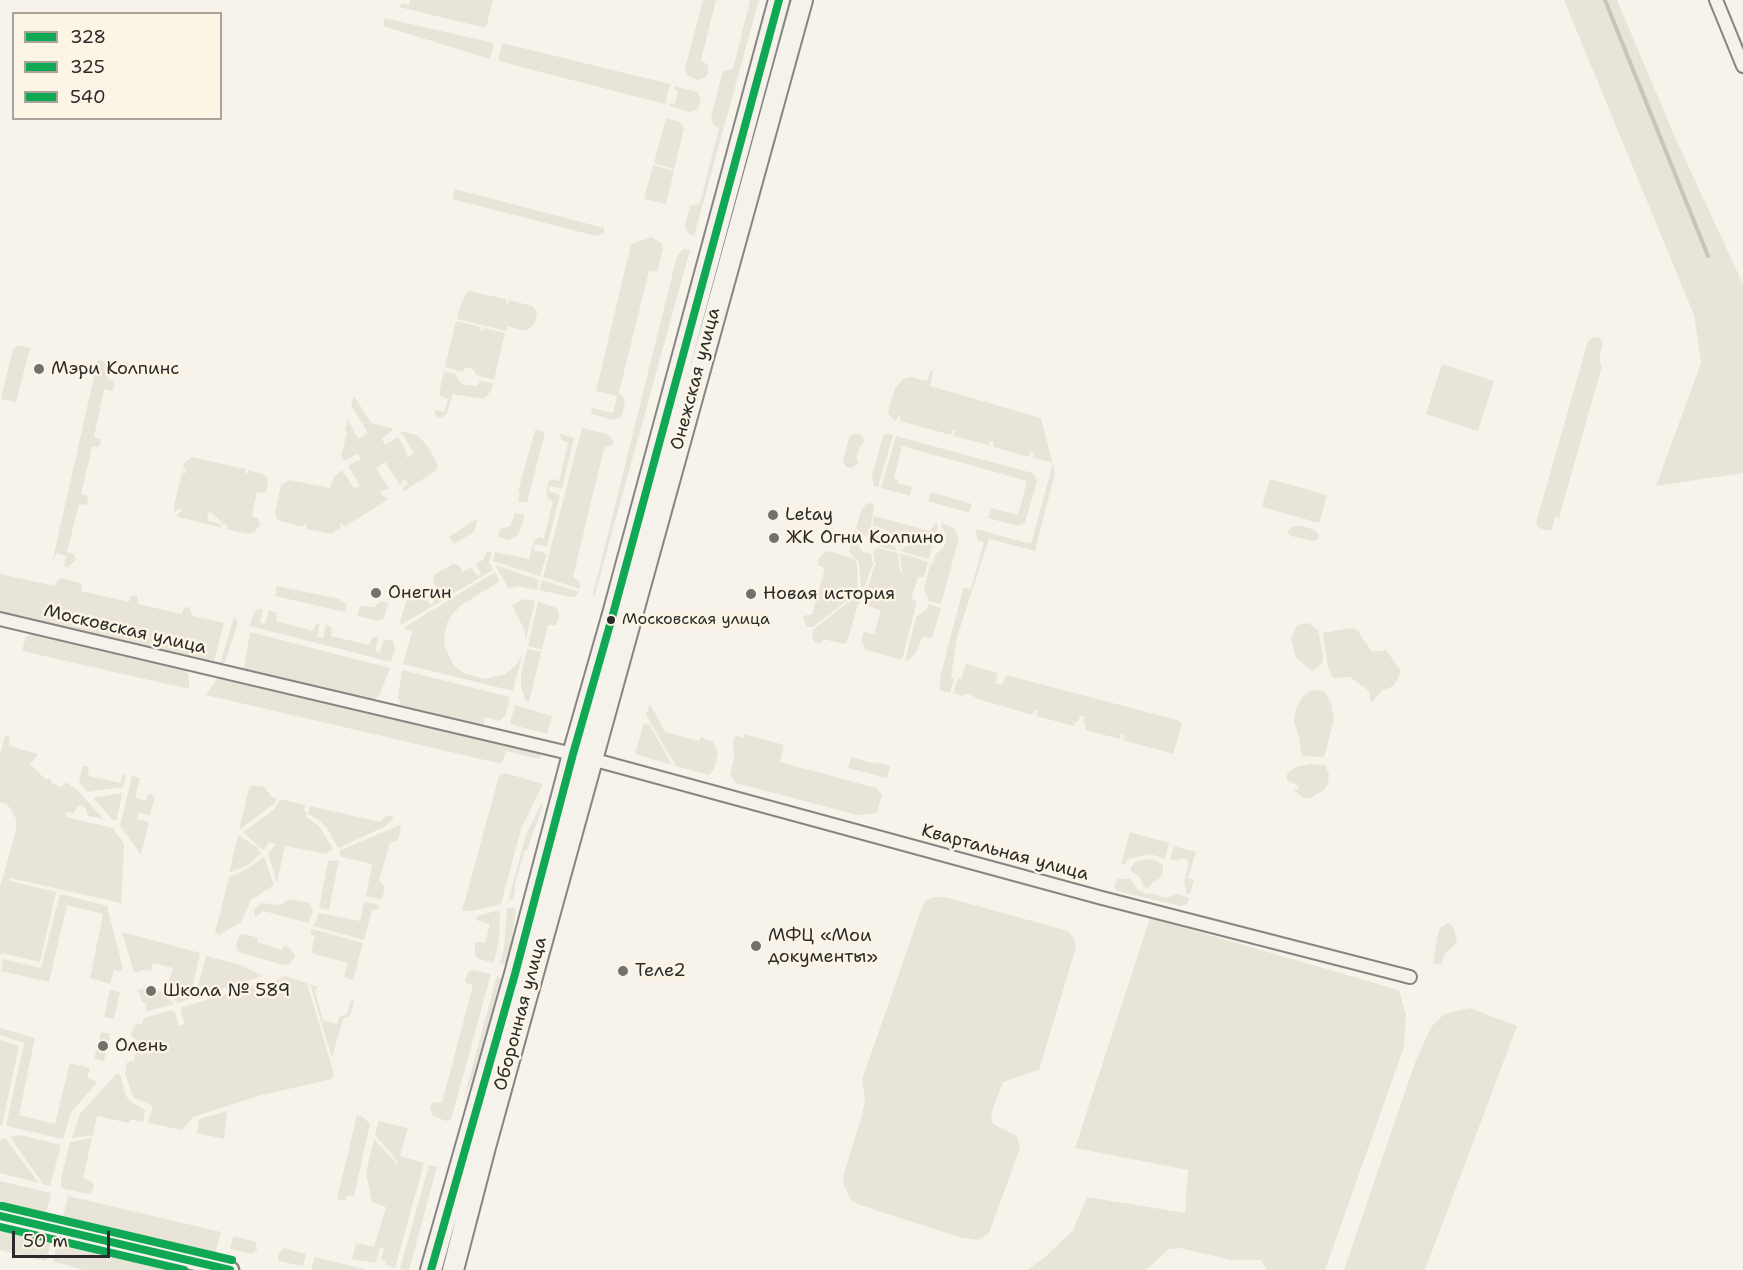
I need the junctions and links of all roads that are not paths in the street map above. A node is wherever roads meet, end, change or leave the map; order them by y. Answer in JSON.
{"nodes":[{"id":1,"x":779,"y":0,"type":"edge"},
{"id":2,"x":802,"y":0,"type":"edge"},
{"id":3,"x":1716,"y":0,"type":"edge"},
{"id":4,"x":1743,"y":66,"type":"edge"},
{"id":5,"x":0,"y":619,"type":"edge"},
{"id":6,"x":583,"y":756,"type":"junction"},
{"id":7,"x":1410,"y":977,"type":"dead end"},
{"id":8,"x":0,"y":1216,"type":"edge"},
{"id":9,"x":230,"y":1270,"type":"edge"},
{"id":10,"x":431,"y":1270,"type":"edge"},
{"id":11,"x":453,"y":1270,"type":"edge"}],
"edges":[{"from":1,"to":6,"type":"main road","name":"Онежская улица"},
{"from":2,"to":6,"type":"main road","name":"Онежская улица"},
{"from":3,"to":4,"type":"street"},
{"from":5,"to":6,"type":"street","name":"Московская улица"},
{"from":6,"to":7,"type":"street","name":"Квартальная улица"},
{"from":6,"to":10,"type":"main road","name":"Оборонная улица"},
{"from":6,"to":11,"type":"main road","name":"Оборонная улица"},
{"from":8,"to":9,"type":"main road"}]}
